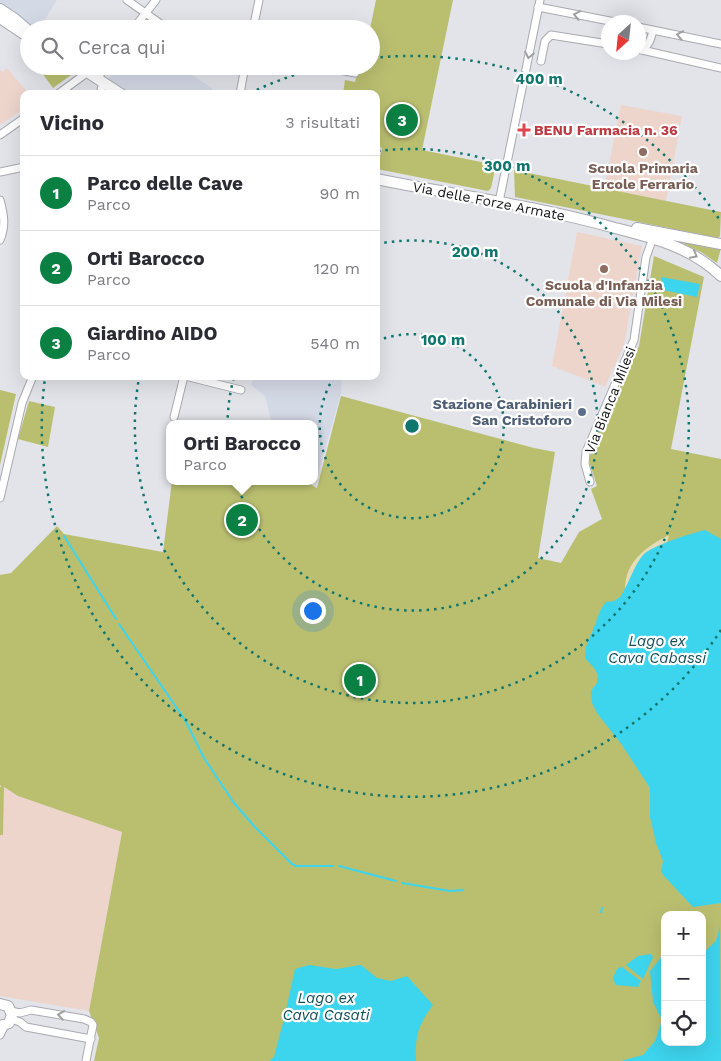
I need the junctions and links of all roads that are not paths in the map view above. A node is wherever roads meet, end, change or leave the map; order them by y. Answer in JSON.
{"nodes":[{"id":1,"x":127,"y":0,"type":"edge"},
{"id":2,"x":156,"y":0,"type":"edge"},
{"id":3,"x":259,"y":0,"type":"edge"},
{"id":4,"x":539,"y":3,"type":"edge"},
{"id":5,"x":0,"y":9,"type":"edge"},
{"id":6,"x":145,"y":11,"type":"junction"},
{"id":7,"x":601,"y":18,"type":"edge"},
{"id":8,"x":8,"y":20,"type":"edge"},
{"id":9,"x":139,"y":20,"type":"edge"},
{"id":10,"x":156,"y":20,"type":"edge"},
{"id":11,"x":255,"y":20,"type":"edge"},
{"id":12,"x":20,"y":26,"type":"edge"},
{"id":13,"x":20,"y":29,"type":"edge"},
{"id":14,"x":646,"y":29,"type":"edge"},
{"id":15,"x":653,"y":30,"type":"junction"},
{"id":16,"x":601,"y":43,"type":"edge"},
{"id":17,"x":721,"y":44,"type":"edge"},
{"id":18,"x":646,"y":47,"type":"edge"},
{"id":19,"x":646,"y":51,"type":"edge"},
{"id":20,"x":541,"y":61,"type":"dead end"},
{"id":21,"x":721,"y":68,"type":"edge"},
{"id":22,"x":84,"y":75,"type":"edge"},
{"id":23,"x":92,"y":75,"type":"edge"},
{"id":24,"x":102,"y":75,"type":"edge"},
{"id":25,"x":243,"y":75,"type":"edge"},
{"id":26,"x":100,"y":80,"type":"junction"},
{"id":27,"x":63,"y":90,"type":"edge"},
{"id":28,"x":100,"y":90,"type":"edge"},
{"id":29,"x":115,"y":90,"type":"edge"},
{"id":30,"x":241,"y":90,"type":"edge"},
{"id":31,"x":20,"y":121,"type":"edge"},
{"id":32,"x":0,"y":135,"type":"edge"},
{"id":33,"x":20,"y":168,"type":"edge"},
{"id":34,"x":0,"y":172,"type":"edge"},
{"id":35,"x":380,"y":180,"type":"edge"},
{"id":36,"x":0,"y":200,"type":"edge"},
{"id":37,"x":499,"y":202,"type":"junction"},
{"id":38,"x":602,"y":223,"type":"junction"},
{"id":39,"x":681,"y":235,"type":"junction"},
{"id":40,"x":653,"y":238,"type":"junction"},
{"id":41,"x":0,"y":240,"type":"edge"},
{"id":42,"x":666,"y":242,"type":"junction"},
{"id":43,"x":721,"y":244,"type":"edge"},
{"id":44,"x":646,"y":257,"type":"junction"},
{"id":45,"x":720,"y":271,"type":"edge"},
{"id":46,"x":31,"y":380,"type":"edge"},
{"id":47,"x":184,"y":380,"type":"edge"},
{"id":48,"x":201,"y":380,"type":"edge"},
{"id":49,"x":240,"y":390,"type":"dead end"},
{"id":50,"x":174,"y":417,"type":"dead end"},
{"id":51,"x":590,"y":482,"type":"dead end"},
{"id":52,"x":0,"y":498,"type":"edge"},
{"id":53,"x":0,"y":1004,"type":"edge"},
{"id":54,"x":7,"y":1020,"type":"edge"},
{"id":55,"x":0,"y":1035,"type":"edge"},
{"id":56,"x":90,"y":1039,"type":"junction"},
{"id":57,"x":86,"y":1061,"type":"edge"}],
"edges":[{"from":1,"to":6,"type":"street"},
{"from":2,"to":6,"type":"street"},
{"from":3,"to":11,"type":"street"},
{"from":7,"to":4,"type":"street","one_way":true},
{"from":4,"to":37,"type":"street","one_way":true},
{"from":5,"to":8,"type":"street"},
{"from":6,"to":9,"type":"street"},
{"from":6,"to":10,"type":"street"},
{"from":8,"to":12,"type":"street"},
{"from":8,"to":13,"type":"street"},
{"from":14,"to":15,"type":"street"},
{"from":17,"to":15,"type":"street","one_way":true},
{"from":15,"to":18,"type":"street"},
{"from":16,"to":20,"type":"street"},
{"from":19,"to":21,"type":"street"},
{"from":22,"to":27,"type":"street"},
{"from":23,"to":26,"type":"street"},
{"from":24,"to":26,"type":"street"},
{"from":25,"to":30,"type":"street"},
{"from":26,"to":28,"type":"street"},
{"from":26,"to":29,"type":"street"},
{"from":31,"to":32,"type":"street"},
{"from":33,"to":34,"type":"street"},
{"from":35,"to":37,"type":"street","name":"Via delle Forze Armate"},
{"from":36,"to":41,"type":"street"},
{"from":37,"to":38,"type":"street","name":"Via delle Forze Armate"},
{"from":38,"to":39,"type":"street","name":"Via delle Forze Armate"},
{"from":38,"to":40,"type":"street","name":"Via delle Forze Armate"},
{"from":39,"to":40,"type":"street"},
{"from":39,"to":43,"type":"street","name":"Via delle Forze Armate"},
{"from":40,"to":42,"type":"street","name":"Via delle Forze Armate"},
{"from":40,"to":44,"type":"street","name":"Via Bianca Milesi"},
{"from":42,"to":44,"type":"street"},
{"from":42,"to":45,"type":"street","name":"Via delle Forze Armate","one_way":true},
{"from":44,"to":51,"type":"street","name":"Via Bianca Milesi"},
{"from":46,"to":52,"type":"street"},
{"from":47,"to":50,"type":"street"},
{"from":48,"to":49,"type":"street"},
{"from":53,"to":54,"type":"street"},
{"from":54,"to":55,"type":"street"},
{"from":54,"to":56,"type":"street"},
{"from":56,"to":54,"type":"street","one_way":true},
{"from":56,"to":57,"type":"street"}]}
